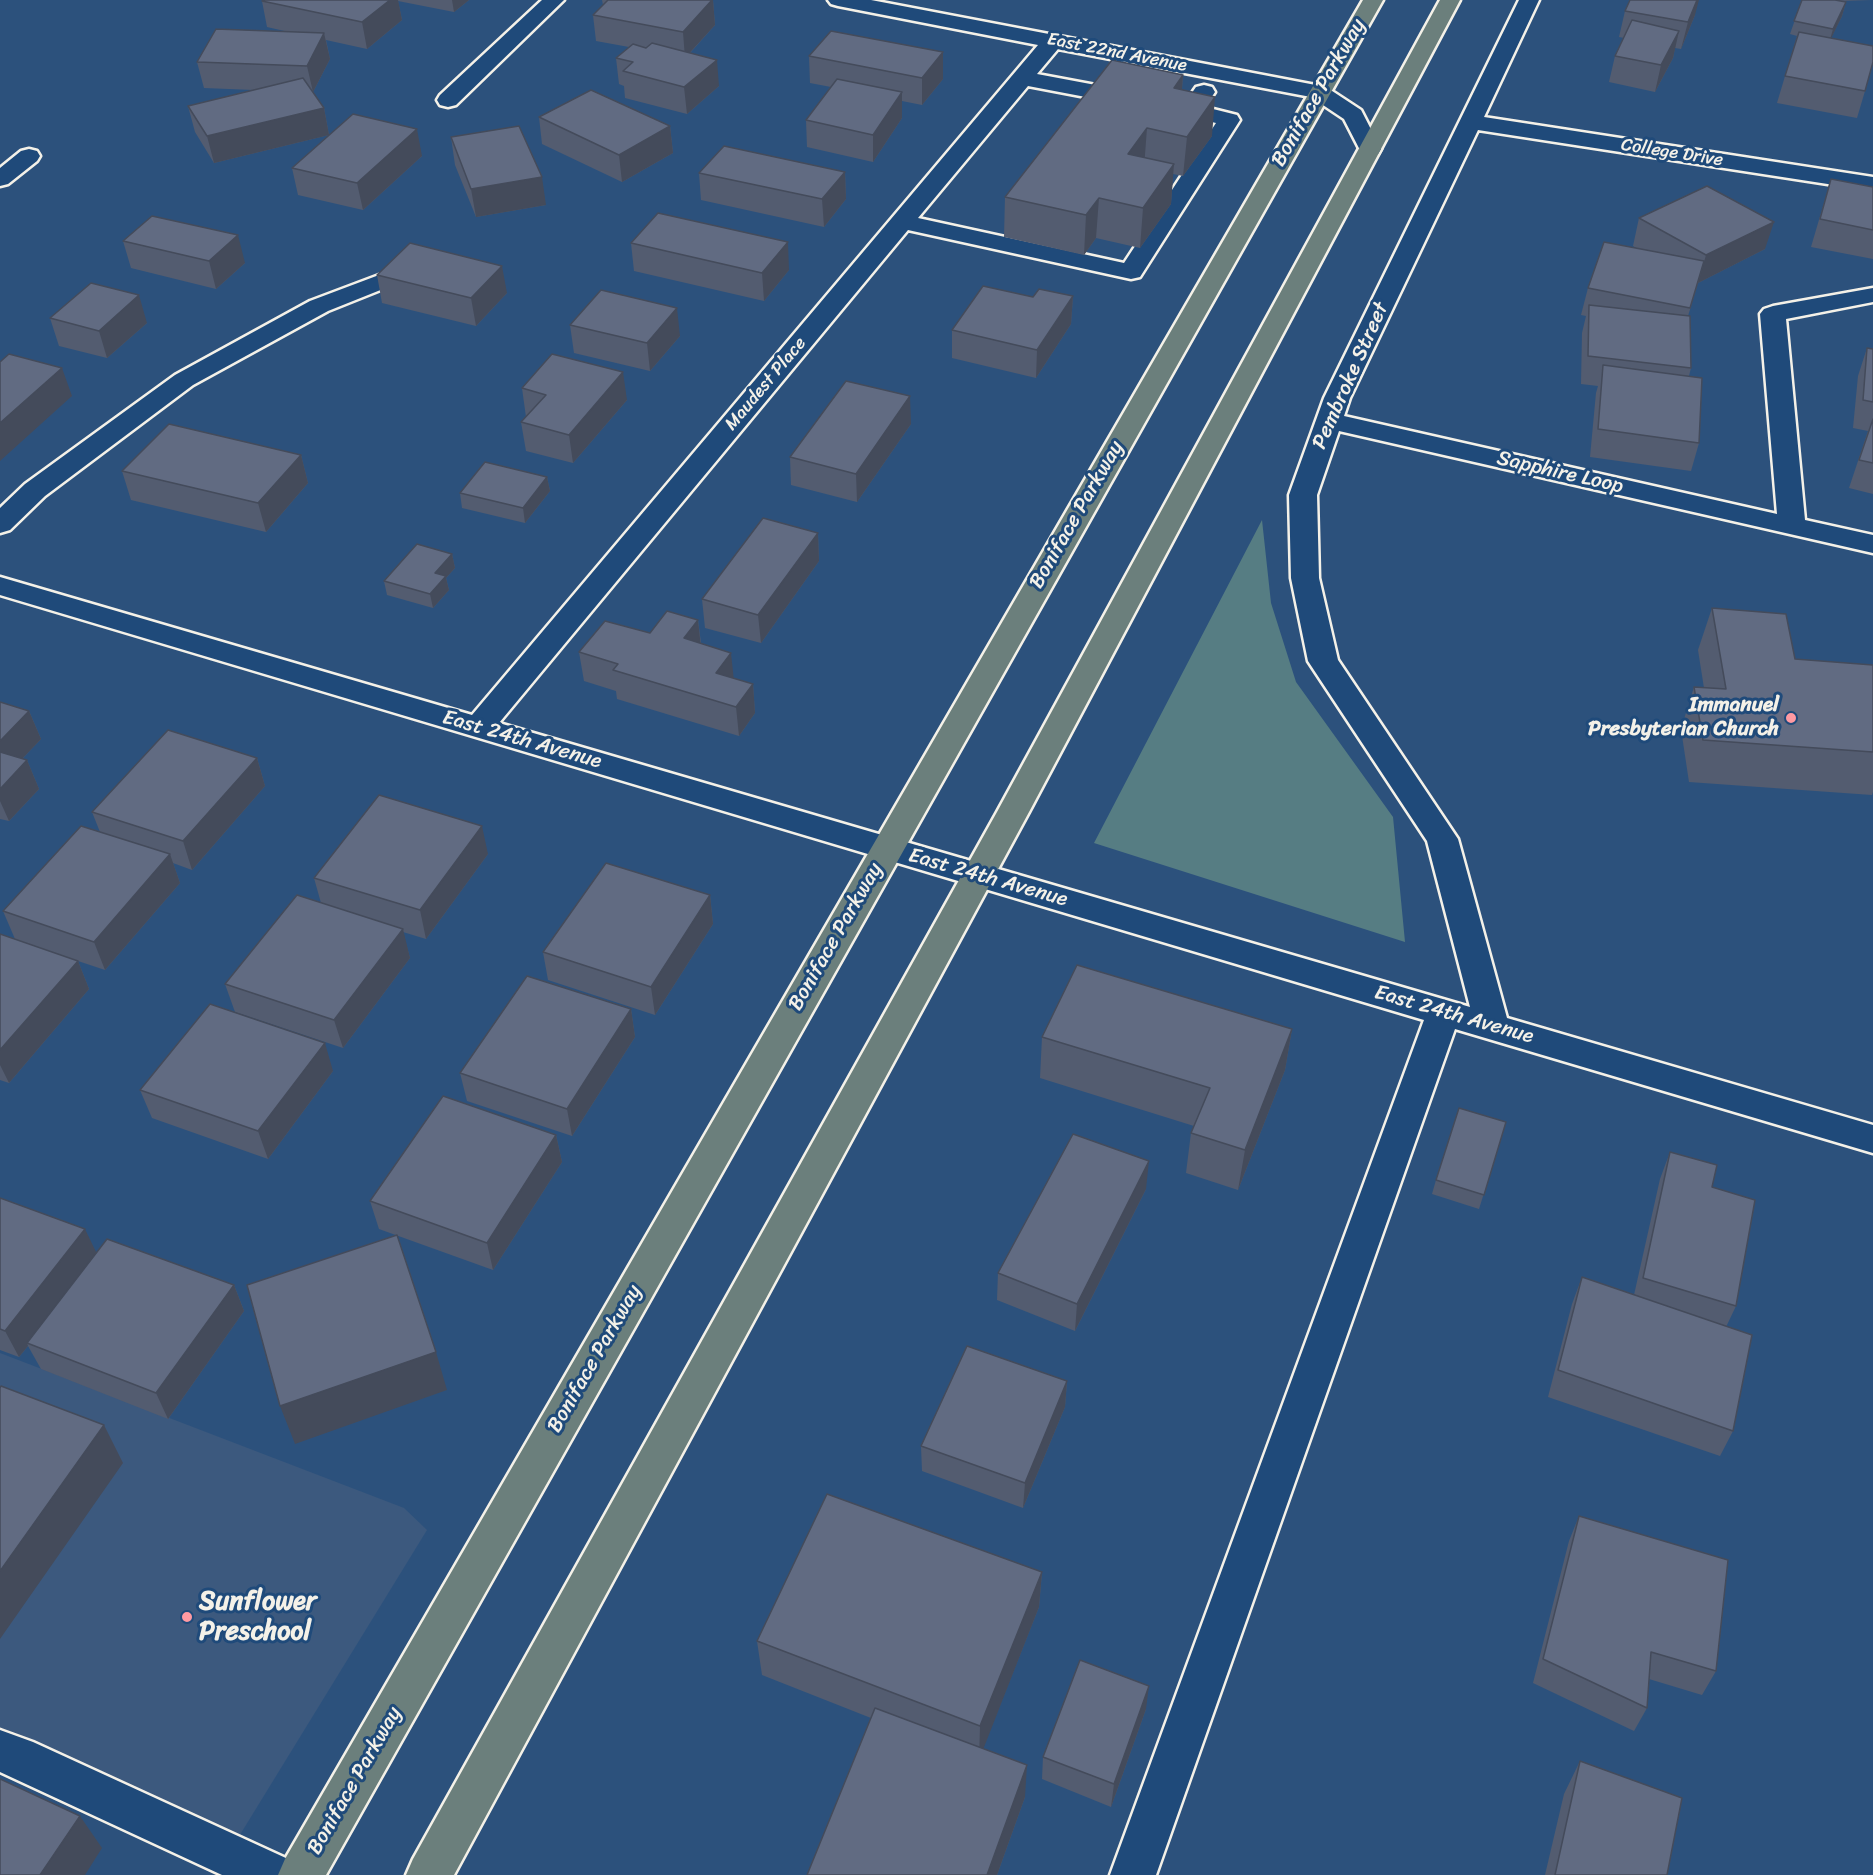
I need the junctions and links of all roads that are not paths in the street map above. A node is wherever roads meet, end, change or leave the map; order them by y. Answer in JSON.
{"nodes":[{"id":1,"x":554,"y":0,"type":"edge"},
{"id":2,"x":838,"y":0,"type":"edge"},
{"id":3,"x":1373,"y":0,"type":"edge"},
{"id":4,"x":1450,"y":0,"type":"edge"},
{"id":5,"x":1529,"y":0,"type":"edge"},
{"id":6,"x":1054,"y":40,"type":"junction"},
{"id":7,"x":1218,"y":73,"type":"junction"},
{"id":8,"x":1022,"y":78,"type":"junction"},
{"id":9,"x":1318,"y":92,"type":"junction"},
{"id":10,"x":448,"y":100,"type":"dead end"},
{"id":11,"x":1173,"y":106,"type":"junction"},
{"id":12,"x":1470,"y":122,"type":"junction"},
{"id":13,"x":1370,"y":149,"type":"junction"},
{"id":14,"x":30,"y":156,"type":"dead end"},
{"id":15,"x":0,"y":179,"type":"edge"},
{"id":16,"x":1873,"y":184,"type":"edge"},
{"id":17,"x":902,"y":222,"type":"junction"},
{"id":18,"x":379,"y":282,"type":"edge"},
{"id":19,"x":1873,"y":295,"type":"edge"},
{"id":20,"x":1329,"y":421,"type":"junction"},
{"id":21,"x":0,"y":524,"type":"edge"},
{"id":22,"x":1792,"y":526,"type":"junction"},
{"id":23,"x":1873,"y":544,"type":"edge"},
{"id":24,"x":0,"y":586,"type":"edge"},
{"id":25,"x":478,"y":728,"type":"junction"},
{"id":26,"x":886,"y":848,"type":"junction"},
{"id":27,"x":978,"y":875,"type":"junction"},
{"id":28,"x":1444,"y":1012,"type":"junction"},
{"id":29,"x":1492,"y":1026,"type":"junction"},
{"id":30,"x":1873,"y":1139,"type":"edge"},
{"id":31,"x":0,"y":1751,"type":"edge"},
{"id":32,"x":272,"y":1875,"type":"edge"},
{"id":33,"x":301,"y":1875,"type":"edge"},
{"id":34,"x":429,"y":1875,"type":"edge"},
{"id":35,"x":1133,"y":1875,"type":"edge"}],
"edges":[{"from":1,"to":10,"type":"street"},
{"from":2,"to":6,"type":"street","name":"East 22nd Avenue"},
{"from":3,"to":9,"type":"main road","name":"Boniface Parkway"},
{"from":4,"to":13,"type":"main road"},
{"from":5,"to":12,"type":"street","name":"Pembroke Street"},
{"from":6,"to":7,"type":"street","name":"East 22nd Avenue"},
{"from":6,"to":8,"type":"street","name":"Maudest Place"},
{"from":7,"to":9,"type":"street","name":"East 22nd Avenue"},
{"from":7,"to":11,"type":"street"},
{"from":8,"to":11,"type":"street"},
{"from":8,"to":17,"type":"street","name":"Maudest Place"},
{"from":9,"to":13,"type":"street","name":"East 22nd Avenue"},
{"from":9,"to":26,"type":"main road","name":"Boniface Parkway"},
{"from":11,"to":17,"type":"street"},
{"from":12,"to":16,"type":"street","name":"College Drive"},
{"from":12,"to":20,"type":"street","name":"Pembroke Street"},
{"from":13,"to":27,"type":"main road"},
{"from":14,"to":15,"type":"street"},
{"from":17,"to":25,"type":"street","name":"Maudest Place"},
{"from":18,"to":21,"type":"street"},
{"from":19,"to":22,"type":"street"},
{"from":20,"to":22,"type":"street","name":"Sapphire Loop"},
{"from":20,"to":29,"type":"street","name":"Pembroke Street"},
{"from":22,"to":23,"type":"street","name":"Sapphire Loop"},
{"from":24,"to":25,"type":"street","name":"East 24th Avenue"},
{"from":25,"to":26,"type":"street","name":"East 24th Avenue"},
{"from":26,"to":27,"type":"street","name":"East 24th Avenue"},
{"from":26,"to":33,"type":"main road","name":"Boniface Parkway"},
{"from":27,"to":28,"type":"street","name":"East 24th Avenue"},
{"from":27,"to":34,"type":"main road"},
{"from":28,"to":29,"type":"street","name":"East 24th Avenue"},
{"from":28,"to":35,"type":"street"},
{"from":29,"to":30,"type":"street","name":"East 24th Avenue"},
{"from":31,"to":32,"type":"street"}]}
